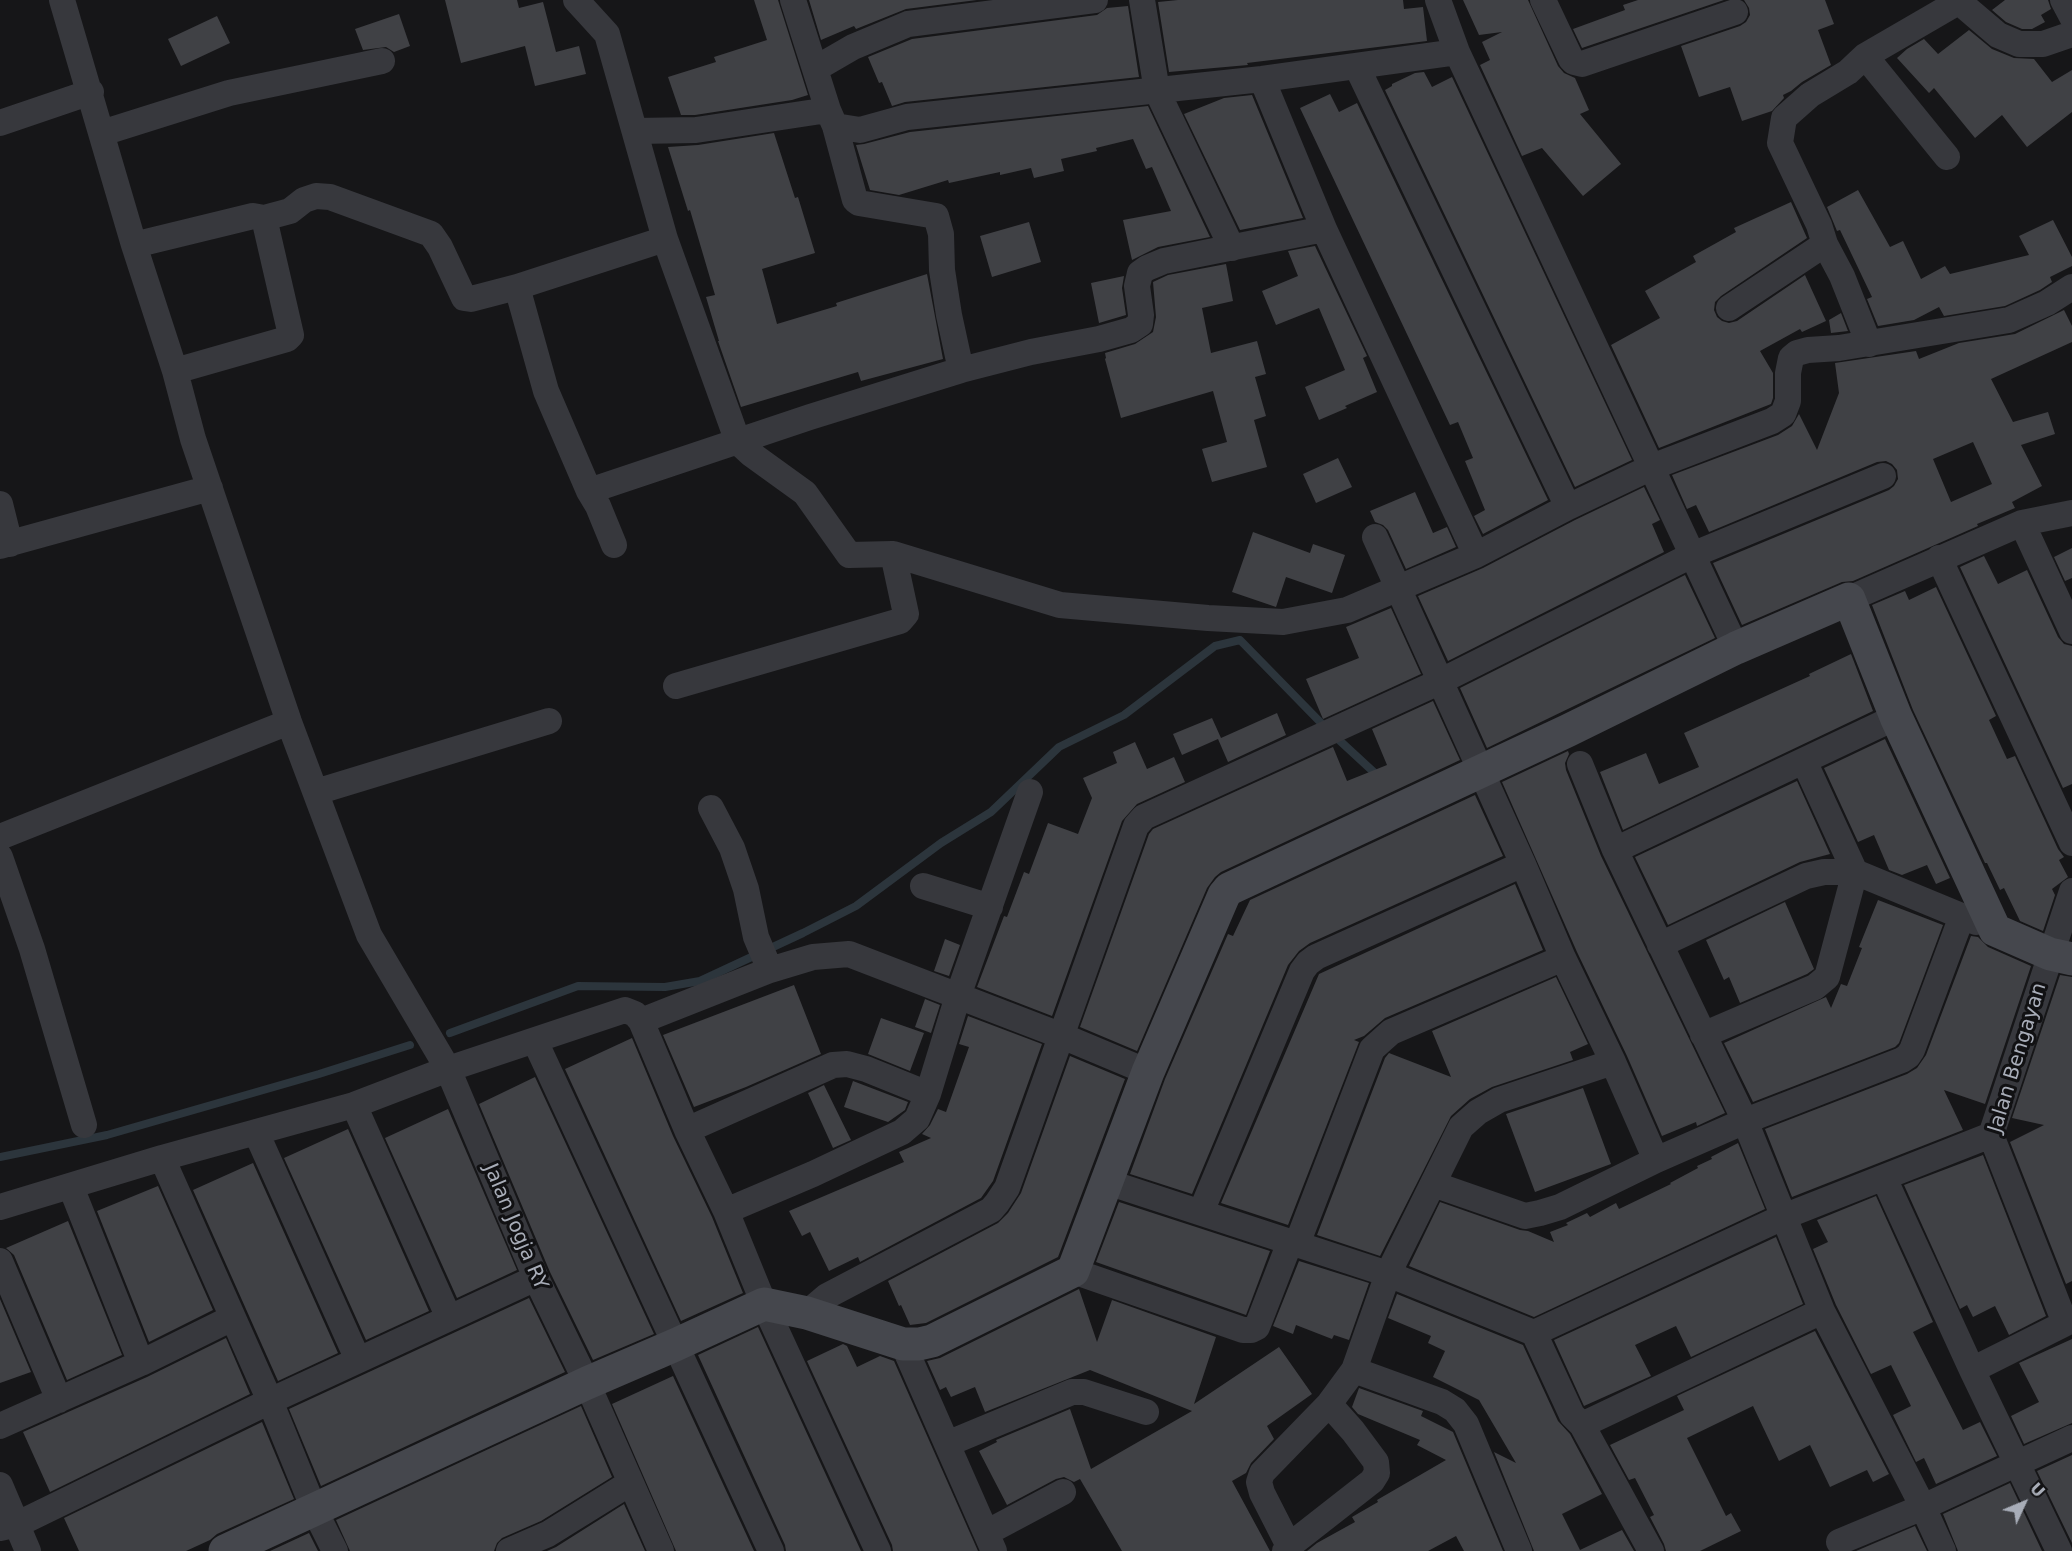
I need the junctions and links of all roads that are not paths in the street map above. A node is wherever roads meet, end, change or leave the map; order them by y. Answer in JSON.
{"nodes":[{"id":1,"x":62,"y":0,"type":"edge"},
{"id":2,"x":576,"y":0,"type":"edge"},
{"id":3,"x":793,"y":0,"type":"edge"},
{"id":4,"x":1095,"y":0,"type":"edge"},
{"id":5,"x":1142,"y":0,"type":"edge"},
{"id":6,"x":1438,"y":0,"type":"edge"},
{"id":7,"x":1543,"y":0,"type":"edge"},
{"id":8,"x":2063,"y":0,"type":"edge"},
{"id":9,"x":1957,"y":1,"type":"edge"},
{"id":10,"x":1735,"y":12,"type":"dead end"},
{"id":11,"x":2072,"y":16,"type":"edge"},
{"id":12,"x":2072,"y":34,"type":"edge"},
{"id":13,"x":1457,"y":52,"type":"junction"},
{"id":14,"x":1865,"y":56,"type":"junction"},
{"id":15,"x":382,"y":61,"type":"dead end"},
{"id":16,"x":1357,"y":67,"type":"junction"},
{"id":17,"x":815,"y":69,"type":"junction"},
{"id":18,"x":1262,"y":79,"type":"junction"},
{"id":19,"x":1157,"y":91,"type":"junction"},
{"id":20,"x":91,"y":92,"type":"junction"},
{"id":21,"x":831,"y":118,"type":"junction"},
{"id":22,"x":0,"y":123,"type":"edge"},
{"id":23,"x":636,"y":131,"type":"junction"},
{"id":24,"x":102,"y":133,"type":"junction"},
{"id":25,"x":1947,"y":157,"type":"dead end"},
{"id":26,"x":264,"y":218,"type":"junction"},
{"id":27,"x":1324,"y":229,"type":"junction"},
{"id":28,"x":665,"y":239,"type":"junction"},
{"id":29,"x":1826,"y":244,"type":"junction"},
{"id":30,"x":134,"y":245,"type":"junction"},
{"id":31,"x":1232,"y":248,"type":"junction"},
{"id":32,"x":517,"y":287,"type":"junction"},
{"id":33,"x":2072,"y":287,"type":"edge"},
{"id":34,"x":1729,"y":308,"type":"dead end"},
{"id":35,"x":1869,"y":344,"type":"junction"},
{"id":36,"x":961,"y":370,"type":"junction"},
{"id":37,"x":175,"y":371,"type":"junction"},
{"id":38,"x":738,"y":442,"type":"junction"},
{"id":39,"x":1652,"y":467,"type":"junction"},
{"id":40,"x":1883,"y":476,"type":"dead end"},
{"id":41,"x":210,"y":488,"type":"junction"},
{"id":42,"x":589,"y":491,"type":"junction"},
{"id":43,"x":0,"y":504,"type":"edge"},
{"id":44,"x":1568,"y":507,"type":"junction"},
{"id":45,"x":2072,"y":513,"type":"edge"},
{"id":46,"x":2022,"y":524,"type":"junction"},
{"id":47,"x":1375,"y":537,"type":"dead end"},
{"id":48,"x":5,"y":545,"type":"edge"},
{"id":49,"x":614,"y":545,"type":"dead end"},
{"id":50,"x":893,"y":554,"type":"junction"},
{"id":51,"x":1476,"y":555,"type":"junction"},
{"id":52,"x":1692,"y":555,"type":"junction"},
{"id":53,"x":1939,"y":558,"type":"junction"},
{"id":54,"x":1398,"y":587,"type":"junction"},
{"id":55,"x":1849,"y":599,"type":"junction"},
{"id":56,"x":2072,"y":631,"type":"edge"},
{"id":57,"x":1736,"y":648,"type":"junction"},
{"id":58,"x":1439,"y":682,"type":"junction"},
{"id":59,"x":676,"y":686,"type":"dead end"},
{"id":60,"x":1896,"y":717,"type":"junction"},
{"id":61,"x":549,"y":721,"type":"dead end"},
{"id":62,"x":288,"y":722,"type":"junction"},
{"id":63,"x":1804,"y":761,"type":"junction"},
{"id":64,"x":1580,"y":764,"type":"dead end"},
{"id":65,"x":1481,"y":771,"type":"junction"},
{"id":66,"x":316,"y":792,"type":"junction"},
{"id":67,"x":1029,"y":792,"type":"dead end"},
{"id":68,"x":711,"y":808,"type":"dead end"},
{"id":69,"x":0,"y":837,"type":"edge"},
{"id":70,"x":2072,"y":843,"type":"edge"},
{"id":71,"x":1616,"y":850,"type":"junction"},
{"id":72,"x":0,"y":857,"type":"edge"},
{"id":73,"x":1523,"y":864,"type":"junction"},
{"id":74,"x":1855,"y":872,"type":"junction"},
{"id":75,"x":923,"y":886,"type":"dead end"},
{"id":76,"x":2072,"y":891,"type":"edge"},
{"id":77,"x":990,"y":907,"type":"junction"},
{"id":78,"x":1962,"y":916,"type":"junction"},
{"id":79,"x":1995,"y":930,"type":"junction"},
{"id":80,"x":1660,"y":945,"type":"junction"},
{"id":81,"x":2061,"y":957,"type":"edge"},
{"id":82,"x":765,"y":958,"type":"junction"},
{"id":83,"x":1563,"y":958,"type":"junction"},
{"id":84,"x":958,"y":996,"type":"junction"},
{"id":85,"x":641,"y":1021,"type":"junction"},
{"id":86,"x":1703,"y":1035,"type":"junction"},
{"id":87,"x":1062,"y":1036,"type":"junction"},
{"id":88,"x":535,"y":1041,"type":"junction"},
{"id":89,"x":1613,"y":1062,"type":"junction"},
{"id":90,"x":448,"y":1069,"type":"junction"},
{"id":91,"x":1148,"y":1072,"type":"junction"},
{"id":92,"x":928,"y":1094,"type":"junction"},
{"id":93,"x":354,"y":1105,"type":"junction"},
{"id":94,"x":1746,"y":1121,"type":"junction"},
{"id":95,"x":84,"y":1125,"type":"dead end"},
{"id":96,"x":687,"y":1130,"type":"junction"},
{"id":97,"x":256,"y":1132,"type":"junction"},
{"id":98,"x":1990,"y":1134,"type":"junction"},
{"id":99,"x":162,"y":1158,"type":"junction"},
{"id":100,"x":1656,"y":1160,"type":"junction"},
{"id":101,"x":1884,"y":1178,"type":"junction"},
{"id":102,"x":1107,"y":1182,"type":"junction"},
{"id":103,"x":1433,"y":1184,"type":"junction"},
{"id":104,"x":71,"y":1187,"type":"junction"},
{"id":105,"x":0,"y":1207,"type":"edge"},
{"id":106,"x":726,"y":1211,"type":"junction"},
{"id":107,"x":1201,"y":1212,"type":"junction"},
{"id":108,"x":1783,"y":1217,"type":"junction"},
{"id":109,"x":1294,"y":1243,"type":"junction"},
{"id":110,"x":0,"y":1261,"type":"edge"},
{"id":111,"x":1073,"y":1271,"type":"junction"},
{"id":112,"x":1388,"y":1274,"type":"junction"},
{"id":113,"x":536,"y":1278,"type":"junction"},
{"id":114,"x":764,"y":1304,"type":"junction"},
{"id":115,"x":1822,"y":1311,"type":"junction"},
{"id":116,"x":807,"y":1313,"type":"junction"},
{"id":117,"x":232,"y":1318,"type":"junction"},
{"id":118,"x":449,"y":1318,"type":"junction"},
{"id":119,"x":2069,"y":1322,"type":"edge"},
{"id":120,"x":1534,"y":1333,"type":"junction"},
{"id":121,"x":903,"y":1344,"type":"junction"},
{"id":122,"x":675,"y":1345,"type":"junction"},
{"id":123,"x":358,"y":1360,"type":"junction"},
{"id":124,"x":141,"y":1363,"type":"junction"},
{"id":125,"x":1354,"y":1370,"type":"junction"},
{"id":126,"x":1972,"y":1370,"type":"junction"},
{"id":127,"x":586,"y":1383,"type":"junction"},
{"id":128,"x":59,"y":1400,"type":"junction"},
{"id":129,"x":270,"y":1401,"type":"junction"},
{"id":130,"x":1329,"y":1404,"type":"junction"},
{"id":131,"x":1146,"y":1412,"type":"dead end"},
{"id":132,"x":1582,"y":1425,"type":"junction"},
{"id":133,"x":0,"y":1426,"type":"edge"},
{"id":134,"x":2072,"y":1438,"type":"edge"},
{"id":135,"x":947,"y":1444,"type":"junction"},
{"id":136,"x":2016,"y":1462,"type":"junction"},
{"id":137,"x":630,"y":1483,"type":"junction"},
{"id":138,"x":0,"y":1485,"type":"edge"},
{"id":139,"x":1062,"y":1492,"type":"dead end"},
{"id":140,"x":1923,"y":1507,"type":"junction"},
{"id":141,"x":314,"y":1509,"type":"junction"},
{"id":142,"x":9,"y":1526,"type":"edge"},
{"id":143,"x":1838,"y":1540,"type":"edge"},
{"id":144,"x":990,"y":1542,"type":"edge"},
{"id":145,"x":551,"y":1543,"type":"edge"},
{"id":146,"x":1287,"y":1548,"type":"edge"},
{"id":147,"x":28,"y":1551,"type":"edge"},
{"id":148,"x":225,"y":1551,"type":"edge"},
{"id":149,"x":335,"y":1551,"type":"edge"},
{"id":150,"x":508,"y":1551,"type":"edge"},
{"id":151,"x":661,"y":1551,"type":"edge"},
{"id":152,"x":771,"y":1551,"type":"edge"},
{"id":153,"x":878,"y":1551,"type":"edge"},
{"id":154,"x":1519,"y":1551,"type":"edge"},
{"id":155,"x":1651,"y":1551,"type":"edge"},
{"id":156,"x":1943,"y":1551,"type":"edge"},
{"id":157,"x":2059,"y":1551,"type":"edge"}],
"edges":[{"from":1,"to":20,"type":"street","name":"Jalan Jogja RY"},
{"from":2,"to":23,"type":"street"},
{"from":3,"to":17,"type":"street"},
{"from":4,"to":17,"type":"street"},
{"from":5,"to":19,"type":"street"},
{"from":6,"to":13,"type":"street"},
{"from":7,"to":10,"type":"street"},
{"from":8,"to":11,"type":"street"},
{"from":9,"to":12,"type":"street"},
{"from":9,"to":14,"type":"street"},
{"from":13,"to":16,"type":"street"},
{"from":13,"to":39,"type":"street"},
{"from":14,"to":25,"type":"street"},
{"from":14,"to":29,"type":"street"},
{"from":15,"to":24,"type":"street"},
{"from":16,"to":18,"type":"street"},
{"from":16,"to":44,"type":"street"},
{"from":17,"to":21,"type":"street"},
{"from":18,"to":19,"type":"street"},
{"from":18,"to":27,"type":"street"},
{"from":19,"to":21,"type":"street"},
{"from":19,"to":31,"type":"street"},
{"from":20,"to":22,"type":"street"},
{"from":20,"to":24,"type":"street","name":"Jalan Jogja RY"},
{"from":21,"to":23,"type":"street"},
{"from":21,"to":36,"type":"street"},
{"from":23,"to":28,"type":"street"},
{"from":24,"to":30,"type":"street","name":"Jalan Jogja RY"},
{"from":26,"to":30,"type":"street"},
{"from":26,"to":32,"type":"street"},
{"from":26,"to":37,"type":"street"},
{"from":27,"to":31,"type":"street"},
{"from":27,"to":51,"type":"street"},
{"from":28,"to":32,"type":"street"},
{"from":28,"to":38,"type":"street"},
{"from":29,"to":34,"type":"street"},
{"from":29,"to":35,"type":"street"},
{"from":30,"to":37,"type":"street","name":"Jalan Jogja RY"},
{"from":31,"to":36,"type":"street"},
{"from":32,"to":42,"type":"street"},
{"from":33,"to":35,"type":"street"},
{"from":35,"to":39,"type":"street"},
{"from":36,"to":38,"type":"street"},
{"from":37,"to":41,"type":"street","name":"Jalan Jogja RY"},
{"from":38,"to":42,"type":"street"},
{"from":38,"to":50,"type":"street"},
{"from":39,"to":44,"type":"street"},
{"from":39,"to":52,"type":"street"},
{"from":40,"to":52,"type":"street"},
{"from":41,"to":48,"type":"street"},
{"from":41,"to":62,"type":"street","name":"Jalan Jogja RY"},
{"from":42,"to":49,"type":"street"},
{"from":43,"to":48,"type":"street"},
{"from":44,"to":51,"type":"street"},
{"from":45,"to":46,"type":"street"},
{"from":46,"to":53,"type":"street"},
{"from":46,"to":56,"type":"street"},
{"from":47,"to":54,"type":"street"},
{"from":50,"to":54,"type":"street"},
{"from":50,"to":59,"type":"street"},
{"from":51,"to":54,"type":"street"},
{"from":52,"to":57,"type":"street"},
{"from":52,"to":58,"type":"street"},
{"from":53,"to":55,"type":"street"},
{"from":53,"to":70,"type":"street"},
{"from":54,"to":58,"type":"street"},
{"from":55,"to":57,"type":"street"},
{"from":55,"to":60,"type":"street"},
{"from":57,"to":65,"type":"street"},
{"from":58,"to":65,"type":"street"},
{"from":58,"to":87,"type":"street"},
{"from":60,"to":63,"type":"street"},
{"from":60,"to":79,"type":"street"},
{"from":61,"to":66,"type":"street"},
{"from":62,"to":66,"type":"street","name":"Jalan Jogja RY"},
{"from":62,"to":69,"type":"street"},
{"from":63,"to":71,"type":"street"},
{"from":63,"to":74,"type":"street"},
{"from":64,"to":71,"type":"street"},
{"from":65,"to":73,"type":"street"},
{"from":65,"to":91,"type":"street"},
{"from":66,"to":90,"type":"street","name":"Jalan Jogja RY"},
{"from":67,"to":77,"type":"street"},
{"from":68,"to":82,"type":"street"},
{"from":71,"to":80,"type":"street"},
{"from":72,"to":95,"type":"street"},
{"from":73,"to":83,"type":"street"},
{"from":73,"to":107,"type":"street"},
{"from":74,"to":78,"type":"street"},
{"from":74,"to":80,"type":"street"},
{"from":74,"to":86,"type":"street"},
{"from":75,"to":77,"type":"street"},
{"from":76,"to":81,"type":"street","name":"Jalan Bengayan"},
{"from":77,"to":84,"type":"street"},
{"from":78,"to":79,"type":"street"},
{"from":78,"to":94,"type":"street"},
{"from":79,"to":81,"type":"street"},
{"from":80,"to":86,"type":"street"},
{"from":81,"to":98,"type":"street","name":"Jalan Bengayan"},
{"from":82,"to":84,"type":"street"},
{"from":82,"to":85,"type":"street"},
{"from":83,"to":89,"type":"street"},
{"from":83,"to":109,"type":"street"},
{"from":84,"to":87,"type":"street"},
{"from":84,"to":92,"type":"street"},
{"from":85,"to":88,"type":"street"},
{"from":85,"to":96,"type":"street"},
{"from":86,"to":94,"type":"street"},
{"from":87,"to":91,"type":"street"},
{"from":87,"to":116,"type":"street"},
{"from":88,"to":90,"type":"street"},
{"from":88,"to":122,"type":"street"},
{"from":89,"to":100,"type":"street"},
{"from":89,"to":103,"type":"street"},
{"from":90,"to":93,"type":"street"},
{"from":90,"to":113,"type":"street","name":"Jalan Jogja RY"},
{"from":91,"to":102,"type":"street"},
{"from":92,"to":96,"type":"street"},
{"from":92,"to":106,"type":"street"},
{"from":93,"to":97,"type":"street"},
{"from":93,"to":118,"type":"street"},
{"from":94,"to":100,"type":"street"},
{"from":94,"to":108,"type":"street"},
{"from":96,"to":106,"type":"street"},
{"from":97,"to":99,"type":"street"},
{"from":97,"to":123,"type":"street"},
{"from":98,"to":101,"type":"street"},
{"from":98,"to":119,"type":"street","name":"Jalan Bengayan"},
{"from":99,"to":104,"type":"street"},
{"from":99,"to":117,"type":"street"},
{"from":100,"to":103,"type":"street"},
{"from":101,"to":108,"type":"street"},
{"from":101,"to":126,"type":"street"},
{"from":102,"to":107,"type":"street"},
{"from":102,"to":111,"type":"street"},
{"from":103,"to":112,"type":"street"},
{"from":104,"to":105,"type":"street"},
{"from":104,"to":124,"type":"street"},
{"from":106,"to":114,"type":"street"},
{"from":107,"to":109,"type":"street"},
{"from":108,"to":115,"type":"street"},
{"from":108,"to":120,"type":"street"},
{"from":109,"to":111,"type":"street"},
{"from":109,"to":112,"type":"street"},
{"from":110,"to":128,"type":"street"},
{"from":111,"to":121,"type":"street"},
{"from":112,"to":120,"type":"street"},
{"from":112,"to":125,"type":"street"},
{"from":113,"to":118,"type":"street"},
{"from":113,"to":127,"type":"street","name":"Jalan Jogja RY"},
{"from":114,"to":116,"type":"street"},
{"from":114,"to":122,"type":"street"},
{"from":114,"to":153,"type":"street"},
{"from":115,"to":132,"type":"street"},
{"from":115,"to":140,"type":"street"},
{"from":116,"to":121,"type":"street"},
{"from":117,"to":124,"type":"street"},
{"from":117,"to":129,"type":"street"},
{"from":118,"to":123,"type":"street"},
{"from":119,"to":126,"type":"street"},
{"from":120,"to":132,"type":"street"},
{"from":121,"to":135,"type":"street"},
{"from":122,"to":127,"type":"street"},
{"from":122,"to":152,"type":"street"},
{"from":123,"to":129,"type":"street"},
{"from":124,"to":128,"type":"street"},
{"from":125,"to":130,"type":"street"},
{"from":125,"to":154,"type":"street"},
{"from":126,"to":136,"type":"street"},
{"from":127,"to":137,"type":"street","name":"Jalan Jogja RY"},
{"from":127,"to":141,"type":"street"},
{"from":128,"to":133,"type":"street"},
{"from":129,"to":141,"type":"street"},
{"from":129,"to":142,"type":"street"},
{"from":130,"to":146,"type":"street"},
{"from":130,"to":146,"type":"street"},
{"from":131,"to":135,"type":"street"},
{"from":132,"to":155,"type":"street"},
{"from":134,"to":136,"type":"street"},
{"from":135,"to":144,"type":"street"},
{"from":136,"to":140,"type":"street"},
{"from":136,"to":157,"type":"street"},
{"from":137,"to":145,"type":"street"},
{"from":137,"to":151,"type":"street","name":"Jalan Jogja RY"},
{"from":138,"to":142,"type":"street"},
{"from":139,"to":144,"type":"street"},
{"from":140,"to":143,"type":"street"},
{"from":140,"to":156,"type":"street"},
{"from":141,"to":148,"type":"street"},
{"from":141,"to":149,"type":"street"},
{"from":142,"to":147,"type":"street"},
{"from":145,"to":150,"type":"street"}]}
